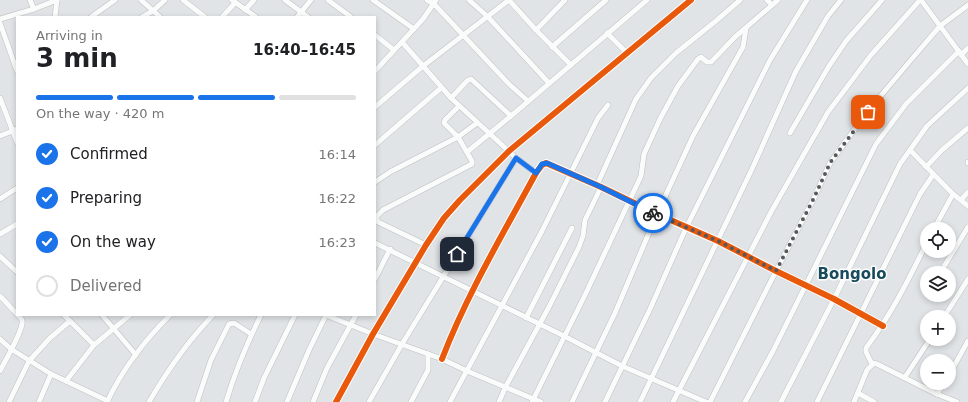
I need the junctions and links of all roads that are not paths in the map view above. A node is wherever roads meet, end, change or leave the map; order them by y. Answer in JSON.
{"nodes":[{"id":1,"x":30,"y":0,"type":"edge"},
{"id":2,"x":57,"y":0,"type":"edge"},
{"id":3,"x":115,"y":0,"type":"edge"},
{"id":4,"x":141,"y":0,"type":"edge"},
{"id":5,"x":165,"y":0,"type":"edge"},
{"id":6,"x":183,"y":0,"type":"edge"},
{"id":7,"x":254,"y":0,"type":"edge"},
{"id":8,"x":285,"y":0,"type":"edge"},
{"id":9,"x":311,"y":0,"type":"edge"},
{"id":10,"x":328,"y":0,"type":"edge"},
{"id":11,"x":373,"y":0,"type":"edge"},
{"id":12,"x":427,"y":0,"type":"edge"},
{"id":13,"x":469,"y":0,"type":"edge"},
{"id":14,"x":509,"y":0,"type":"edge"},
{"id":15,"x":566,"y":0,"type":"edge"},
{"id":16,"x":606,"y":0,"type":"edge"},
{"id":17,"x":648,"y":0,"type":"edge"},
{"id":18,"x":691,"y":0,"type":"edge"},
{"id":19,"x":740,"y":0,"type":"edge"},
{"id":20,"x":767,"y":0,"type":"edge"},
{"id":21,"x":778,"y":0,"type":"edge"},
{"id":22,"x":807,"y":0,"type":"edge"},
{"id":23,"x":841,"y":0,"type":"edge"},
{"id":24,"x":882,"y":0,"type":"edge"},
{"id":25,"x":921,"y":0,"type":"edge"},
{"id":26,"x":233,"y":1,"type":"edge"},
{"id":27,"x":435,"y":2,"type":"edge"},
{"id":28,"x":772,"y":5,"type":"junction"},
{"id":29,"x":968,"y":5,"type":"edge"},
{"id":30,"x":34,"y":9,"type":"junction"},
{"id":31,"x":245,"y":10,"type":"junction"},
{"id":32,"x":152,"y":11,"type":"junction"},
{"id":33,"x":302,"y":12,"type":"junction"},
{"id":34,"x":55,"y":16,"type":"edge"},
{"id":35,"x":91,"y":16,"type":"edge"},
{"id":36,"x":144,"y":16,"type":"edge"},
{"id":37,"x":159,"y":16,"type":"edge"},
{"id":38,"x":203,"y":16,"type":"edge"},
{"id":39,"x":223,"y":16,"type":"edge"},
{"id":40,"x":254,"y":16,"type":"edge"},
{"id":41,"x":298,"y":16,"type":"edge"},
{"id":42,"x":307,"y":16,"type":"edge"},
{"id":43,"x":350,"y":16,"type":"edge"},
{"id":44,"x":487,"y":16,"type":"junction"},
{"id":45,"x":0,"y":19,"type":"edge"},
{"id":46,"x":0,"y":23,"type":"edge"},
{"id":47,"x":940,"y":26,"type":"junction"},
{"id":48,"x":746,"y":28,"type":"junction"},
{"id":49,"x":414,"y":29,"type":"junction"},
{"id":50,"x":536,"y":30,"type":"junction"},
{"id":51,"x":608,"y":33,"type":"junction"},
{"id":52,"x":464,"y":35,"type":"junction"},
{"id":53,"x":376,"y":36,"type":"edge"},
{"id":54,"x":402,"y":42,"type":"junction"},
{"id":55,"x":552,"y":47,"type":"junction"},
{"id":56,"x":968,"y":48,"type":"edge"},
{"id":57,"x":394,"y":50,"type":"junction"},
{"id":58,"x":627,"y":53,"type":"junction"},
{"id":59,"x":960,"y":53,"type":"junction"},
{"id":60,"x":968,"y":64,"type":"edge"},
{"id":61,"x":571,"y":65,"type":"junction"},
{"id":62,"x":423,"y":66,"type":"junction"},
{"id":63,"x":16,"y":68,"type":"edge"},
{"id":64,"x":376,"y":70,"type":"edge"},
{"id":65,"x":549,"y":83,"type":"junction"},
{"id":66,"x":441,"y":88,"type":"junction"},
{"id":67,"x":968,"y":88,"type":"edge"},
{"id":68,"x":0,"y":98,"type":"edge"},
{"id":69,"x":451,"y":98,"type":"junction"},
{"id":70,"x":528,"y":101,"type":"junction"},
{"id":71,"x":608,"y":105,"type":"dead end"},
{"id":72,"x":376,"y":106,"type":"edge"},
{"id":73,"x":459,"y":106,"type":"junction"},
{"id":74,"x":511,"y":116,"type":"junction"},
{"id":75,"x":477,"y":123,"type":"junction"},
{"id":76,"x":968,"y":128,"type":"edge"},
{"id":77,"x":15,"y":130,"type":"edge"},
{"id":78,"x":790,"y":133,"type":"dead end"},
{"id":79,"x":489,"y":134,"type":"junction"},
{"id":80,"x":0,"y":136,"type":"edge"},
{"id":81,"x":458,"y":137,"type":"junction"},
{"id":82,"x":376,"y":144,"type":"edge"},
{"id":83,"x":509,"y":150,"type":"junction"},
{"id":84,"x":910,"y":150,"type":"junction"},
{"id":85,"x":467,"y":152,"type":"junction"},
{"id":86,"x":516,"y":158,"type":"junction"},
{"id":87,"x":926,"y":167,"type":"junction"},
{"id":88,"x":536,"y":173,"type":"junction"},
{"id":89,"x":569,"y":173,"type":"junction"},
{"id":90,"x":933,"y":175,"type":"junction"},
{"id":91,"x":376,"y":181,"type":"edge"},
{"id":92,"x":599,"y":186,"type":"junction"},
{"id":93,"x":16,"y":189,"type":"edge"},
{"id":94,"x":968,"y":192,"type":"edge"},
{"id":95,"x":953,"y":194,"type":"junction"},
{"id":96,"x":0,"y":199,"type":"edge"},
{"id":97,"x":961,"y":200,"type":"junction"},
{"id":98,"x":628,"y":201,"type":"junction"},
{"id":99,"x":968,"y":206,"type":"edge"},
{"id":100,"x":657,"y":214,"type":"junction"},
{"id":101,"x":938,"y":222,"type":"edge"},
{"id":102,"x":16,"y":225,"type":"edge"},
{"id":103,"x":968,"y":227,"type":"edge"},
{"id":104,"x":572,"y":228,"type":"dead end"},
{"id":105,"x":686,"y":228,"type":"junction"},
{"id":106,"x":0,"y":234,"type":"edge"},
{"id":107,"x":718,"y":241,"type":"junction"},
{"id":108,"x":376,"y":243,"type":"edge"},
{"id":109,"x":426,"y":245,"type":"junction"},
{"id":110,"x":390,"y":249,"type":"junction"},
{"id":111,"x":0,"y":256,"type":"edge"},
{"id":112,"x":748,"y":256,"type":"junction"},
{"id":113,"x":920,"y":257,"type":"edge"},
{"id":114,"x":416,"y":263,"type":"junction"},
{"id":115,"x":944,"y":266,"type":"edge"},
{"id":116,"x":16,"y":271,"type":"edge"},
{"id":117,"x":776,"y":271,"type":"junction"},
{"id":118,"x":376,"y":277,"type":"edge"},
{"id":119,"x":443,"y":277,"type":"junction"},
{"id":120,"x":968,"y":278,"type":"edge"},
{"id":121,"x":805,"y":285,"type":"junction"},
{"id":122,"x":473,"y":290,"type":"junction"},
{"id":123,"x":0,"y":296,"type":"edge"},
{"id":124,"x":834,"y":299,"type":"junction"},
{"id":125,"x":502,"y":306,"type":"junction"},
{"id":126,"x":948,"y":310,"type":"edge"},
{"id":127,"x":16,"y":312,"type":"edge"},
{"id":128,"x":860,"y":314,"type":"junction"},
{"id":129,"x":19,"y":316,"type":"edge"},
{"id":130,"x":65,"y":316,"type":"edge"},
{"id":131,"x":103,"y":316,"type":"edge"},
{"id":132,"x":129,"y":316,"type":"edge"},
{"id":133,"x":169,"y":316,"type":"edge"},
{"id":134,"x":212,"y":316,"type":"edge"},
{"id":135,"x":261,"y":316,"type":"edge"},
{"id":136,"x":295,"y":316,"type":"edge"},
{"id":137,"x":326,"y":316,"type":"edge"},
{"id":138,"x":328,"y":316,"type":"edge"},
{"id":139,"x":356,"y":316,"type":"edge"},
{"id":140,"x":526,"y":318,"type":"junction"},
{"id":141,"x":70,"y":321,"type":"junction"},
{"id":142,"x":539,"y":324,"type":"junction"},
{"id":143,"x":351,"y":325,"type":"junction"},
{"id":144,"x":883,"y":326,"type":"junction"},
{"id":145,"x":114,"y":329,"type":"junction"},
{"id":146,"x":252,"y":334,"type":"junction"},
{"id":147,"x":373,"y":334,"type":"junction"},
{"id":148,"x":564,"y":336,"type":"junction"},
{"id":149,"x":0,"y":339,"type":"edge"},
{"id":150,"x":968,"y":341,"type":"edge"},
{"id":151,"x":402,"y":344,"type":"junction"},
{"id":152,"x":94,"y":345,"type":"junction"},
{"id":153,"x":925,"y":346,"type":"edge"},
{"id":154,"x":11,"y":349,"type":"junction"},
{"id":155,"x":596,"y":353,"type":"junction"},
{"id":156,"x":428,"y":354,"type":"junction"},
{"id":157,"x":136,"y":355,"type":"junction"},
{"id":158,"x":442,"y":359,"type":"junction"},
{"id":159,"x":29,"y":361,"type":"junction"},
{"id":160,"x":956,"y":362,"type":"edge"},
{"id":161,"x":872,"y":364,"type":"junction"},
{"id":162,"x":622,"y":366,"type":"junction"},
{"id":163,"x":0,"y":371,"type":"edge"},
{"id":164,"x":467,"y":371,"type":"junction"},
{"id":165,"x":51,"y":374,"type":"junction"},
{"id":166,"x":904,"y":377,"type":"junction"},
{"id":167,"x":651,"y":379,"type":"junction"},
{"id":168,"x":66,"y":381,"type":"junction"},
{"id":169,"x":506,"y":386,"type":"junction"},
{"id":170,"x":678,"y":390,"type":"junction"},
{"id":171,"x":940,"y":390,"type":"edge"},
{"id":172,"x":858,"y":393,"type":"junction"},
{"id":173,"x":937,"y":394,"type":"junction"},
{"id":174,"x":533,"y":400,"type":"edge"},
{"id":175,"x":10,"y":402,"type":"edge"},
{"id":176,"x":39,"y":402,"type":"edge"},
{"id":177,"x":108,"y":402,"type":"edge"},
{"id":178,"x":149,"y":402,"type":"edge"},
{"id":179,"x":197,"y":402,"type":"edge"},
{"id":180,"x":226,"y":402,"type":"edge"},
{"id":181,"x":255,"y":402,"type":"edge"},
{"id":182,"x":287,"y":402,"type":"edge"},
{"id":183,"x":313,"y":402,"type":"edge"},
{"id":184,"x":336,"y":402,"type":"edge"},
{"id":185,"x":369,"y":402,"type":"edge"},
{"id":186,"x":411,"y":402,"type":"edge"},
{"id":187,"x":450,"y":402,"type":"edge"},
{"id":188,"x":499,"y":402,"type":"edge"},
{"id":189,"x":542,"y":402,"type":"edge"},
{"id":190,"x":572,"y":402,"type":"edge"},
{"id":191,"x":605,"y":402,"type":"edge"},
{"id":192,"x":640,"y":402,"type":"edge"},
{"id":193,"x":673,"y":402,"type":"edge"},
{"id":194,"x":706,"y":402,"type":"edge"},
{"id":195,"x":710,"y":402,"type":"edge"},
{"id":196,"x":745,"y":402,"type":"edge"},
{"id":197,"x":781,"y":402,"type":"edge"},
{"id":198,"x":817,"y":402,"type":"edge"},
{"id":199,"x":854,"y":402,"type":"edge"},
{"id":200,"x":874,"y":402,"type":"edge"},
{"id":201,"x":957,"y":402,"type":"edge"}],
"edges":[{"from":1,"to":30,"type":"street"},
{"from":2,"to":30,"type":"street"},
{"from":2,"to":34,"type":"street"},
{"from":3,"to":35,"type":"street"},
{"from":4,"to":32,"type":"street"},
{"from":5,"to":32,"type":"street"},
{"from":6,"to":38,"type":"street"},
{"from":7,"to":31,"type":"street"},
{"from":8,"to":33,"type":"street"},
{"from":9,"to":33,"type":"street"},
{"from":10,"to":43,"type":"street"},
{"from":11,"to":49,"type":"street"},
{"from":12,"to":27,"type":"street"},
{"from":13,"to":44,"type":"street"},
{"from":14,"to":44,"type":"street"},
{"from":14,"to":50,"type":"street"},
{"from":15,"to":50,"type":"street"},
{"from":16,"to":55,"type":"street"},
{"from":17,"to":51,"type":"street"},
{"from":18,"to":58,"type":"street"},
{"from":19,"to":92,"type":"street"},
{"from":20,"to":28,"type":"street"},
{"from":21,"to":28,"type":"street"},
{"from":22,"to":105,"type":"street"},
{"from":23,"to":107,"type":"street"},
{"from":24,"to":78,"type":"street"},
{"from":25,"to":47,"type":"street"},
{"from":25,"to":112,"type":"street"},
{"from":26,"to":31,"type":"street"},
{"from":26,"to":39,"type":"street"},
{"from":27,"to":49,"type":"street"},
{"from":27,"to":52,"type":"street"},
{"from":28,"to":48,"type":"street"},
{"from":29,"to":47,"type":"street"},
{"from":30,"to":45,"type":"street"},
{"from":31,"to":40,"type":"street"},
{"from":32,"to":36,"type":"street"},
{"from":32,"to":37,"type":"street"},
{"from":33,"to":41,"type":"street"},
{"from":33,"to":42,"type":"street"},
{"from":44,"to":52,"type":"street"},
{"from":44,"to":65,"type":"street"},
{"from":46,"to":63,"type":"street"},
{"from":47,"to":59,"type":"street"},
{"from":47,"to":117,"type":"street"},
{"from":48,"to":98,"type":"street"},
{"from":48,"to":100,"type":"street"},
{"from":49,"to":54,"type":"street"},
{"from":50,"to":55,"type":"street"},
{"from":51,"to":58,"type":"street"},
{"from":51,"to":61,"type":"street"},
{"from":52,"to":62,"type":"street"},
{"from":52,"to":70,"type":"street"},
{"from":53,"to":57,"type":"street"},
{"from":54,"to":57,"type":"street"},
{"from":54,"to":62,"type":"street"},
{"from":55,"to":61,"type":"street"},
{"from":56,"to":59,"type":"street"},
{"from":57,"to":64,"type":"street"},
{"from":58,"to":83,"type":"street"},
{"from":59,"to":60,"type":"street"},
{"from":59,"to":121,"type":"street"},
{"from":61,"to":65,"type":"street"},
{"from":62,"to":66,"type":"street"},
{"from":62,"to":72,"type":"street"},
{"from":65,"to":70,"type":"street"},
{"from":66,"to":69,"type":"street"},
{"from":66,"to":82,"type":"street"},
{"from":67,"to":84,"type":"street"},
{"from":68,"to":77,"type":"street"},
{"from":69,"to":73,"type":"street"},
{"from":69,"to":74,"type":"street"},
{"from":70,"to":74,"type":"street"},
{"from":71,"to":89,"type":"street"},
{"from":73,"to":75,"type":"street"},
{"from":73,"to":81,"type":"street"},
{"from":74,"to":79,"type":"street"},
{"from":75,"to":79,"type":"street"},
{"from":75,"to":81,"type":"street"},
{"from":76,"to":87,"type":"street"},
{"from":77,"to":80,"type":"street"},
{"from":79,"to":83,"type":"street"},
{"from":79,"to":85,"type":"street"},
{"from":81,"to":85,"type":"street"},
{"from":81,"to":91,"type":"street"},
{"from":83,"to":86,"type":"street"},
{"from":83,"to":109,"type":"street"},
{"from":84,"to":87,"type":"street"},
{"from":84,"to":124,"type":"street"},
{"from":85,"to":109,"type":"street"},
{"from":86,"to":88,"type":"street"},
{"from":86,"to":119,"type":"street"},
{"from":87,"to":90,"type":"street"},
{"from":88,"to":89,"type":"street"},
{"from":88,"to":122,"type":"street"},
{"from":89,"to":92,"type":"street"},
{"from":89,"to":125,"type":"street"},
{"from":90,"to":95,"type":"street"},
{"from":90,"to":128,"type":"street"},
{"from":92,"to":98,"type":"street"},
{"from":92,"to":142,"type":"street"},
{"from":93,"to":96,"type":"street"},
{"from":94,"to":97,"type":"street"},
{"from":95,"to":97,"type":"street"},
{"from":95,"to":101,"type":"street"},
{"from":97,"to":99,"type":"street"},
{"from":98,"to":100,"type":"street"},
{"from":98,"to":148,"type":"street"},
{"from":100,"to":105,"type":"street"},
{"from":100,"to":155,"type":"street"},
{"from":102,"to":106,"type":"street"},
{"from":103,"to":115,"type":"street"},
{"from":104,"to":140,"type":"street"},
{"from":105,"to":107,"type":"street"},
{"from":105,"to":162,"type":"street"},
{"from":107,"to":112,"type":"street"},
{"from":107,"to":167,"type":"street"},
{"from":108,"to":110,"type":"street"},
{"from":109,"to":114,"type":"street"},
{"from":110,"to":114,"type":"street"},
{"from":110,"to":118,"type":"street"},
{"from":111,"to":116,"type":"street"},
{"from":112,"to":117,"type":"street"},
{"from":112,"to":170,"type":"street"},
{"from":113,"to":144,"type":"street"},
{"from":114,"to":119,"type":"street"},
{"from":114,"to":147,"type":"street"},
{"from":117,"to":121,"type":"street"},
{"from":117,"to":195,"type":"street"},
{"from":119,"to":122,"type":"street"},
{"from":119,"to":151,"type":"street"},
{"from":120,"to":126,"type":"street"},
{"from":121,"to":124,"type":"street"},
{"from":121,"to":196,"type":"street"},
{"from":122,"to":125,"type":"street"},
{"from":122,"to":158,"type":"street"},
{"from":123,"to":127,"type":"street"},
{"from":124,"to":128,"type":"street"},
{"from":124,"to":197,"type":"street"},
{"from":125,"to":140,"type":"street"},
{"from":125,"to":164,"type":"street"},
{"from":128,"to":144,"type":"street"},
{"from":128,"to":198,"type":"street"},
{"from":129,"to":154,"type":"street"},
{"from":130,"to":141,"type":"street"},
{"from":131,"to":145,"type":"street"},
{"from":132,"to":145,"type":"street"},
{"from":133,"to":157,"type":"street"},
{"from":134,"to":178,"type":"street"},
{"from":135,"to":146,"type":"street"},
{"from":136,"to":181,"type":"street"},
{"from":137,"to":182,"type":"street"},
{"from":138,"to":143,"type":"street"},
{"from":139,"to":143,"type":"street"},
{"from":140,"to":142,"type":"street"},
{"from":141,"to":152,"type":"street"},
{"from":141,"to":159,"type":"street"},
{"from":142,"to":148,"type":"street"},
{"from":142,"to":169,"type":"street"},
{"from":143,"to":147,"type":"street"},
{"from":143,"to":183,"type":"street"},
{"from":144,"to":161,"type":"street"},
{"from":145,"to":152,"type":"street"},
{"from":145,"to":157,"type":"street"},
{"from":146,"to":179,"type":"street"},
{"from":146,"to":180,"type":"street"},
{"from":147,"to":151,"type":"street"},
{"from":147,"to":184,"type":"street"},
{"from":148,"to":155,"type":"street"},
{"from":148,"to":174,"type":"street"},
{"from":149,"to":154,"type":"street"},
{"from":150,"to":160,"type":"street"},
{"from":151,"to":156,"type":"street"},
{"from":151,"to":185,"type":"street"},
{"from":152,"to":168,"type":"street"},
{"from":153,"to":166,"type":"street"},
{"from":154,"to":159,"type":"street"},
{"from":154,"to":163,"type":"street"},
{"from":155,"to":162,"type":"street"},
{"from":155,"to":190,"type":"street"},
{"from":156,"to":158,"type":"street"},
{"from":156,"to":186,"type":"street"},
{"from":157,"to":177,"type":"street"},
{"from":158,"to":164,"type":"street"},
{"from":159,"to":165,"type":"street"},
{"from":159,"to":175,"type":"street"},
{"from":161,"to":166,"type":"street"},
{"from":161,"to":172,"type":"street"},
{"from":162,"to":167,"type":"street"},
{"from":162,"to":191,"type":"street"},
{"from":164,"to":169,"type":"street"},
{"from":164,"to":187,"type":"street"},
{"from":165,"to":168,"type":"street"},
{"from":165,"to":176,"type":"street"},
{"from":166,"to":173,"type":"street"},
{"from":167,"to":170,"type":"street"},
{"from":167,"to":192,"type":"street"},
{"from":168,"to":177,"type":"street"},
{"from":169,"to":174,"type":"street"},
{"from":169,"to":188,"type":"street"},
{"from":170,"to":193,"type":"street"},
{"from":170,"to":194,"type":"street"},
{"from":171,"to":173,"type":"street"},
{"from":172,"to":199,"type":"street"},
{"from":172,"to":200,"type":"street"},
{"from":173,"to":201,"type":"street"},
{"from":174,"to":189,"type":"street"}]}
